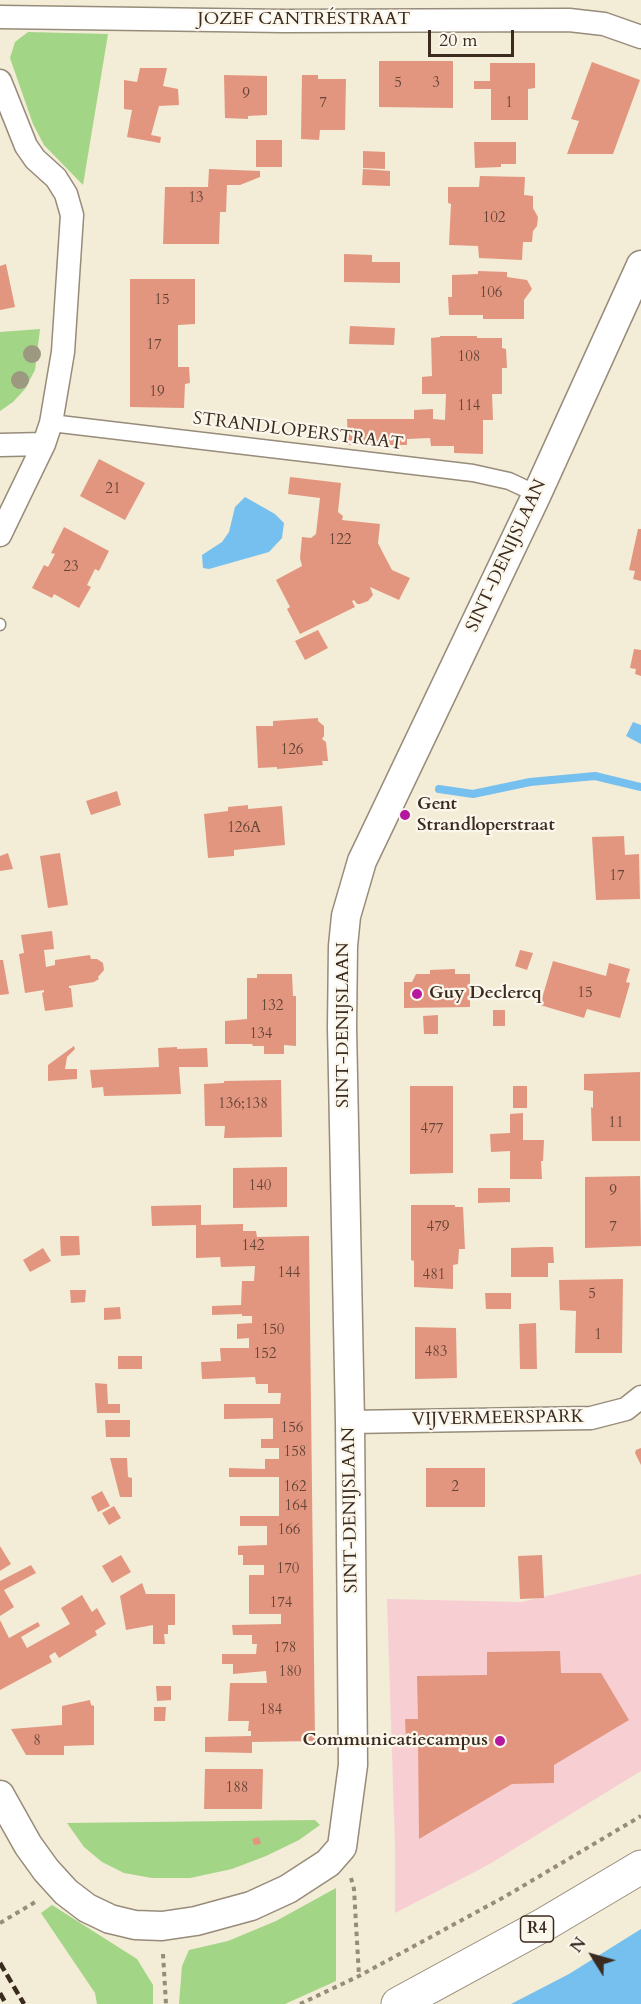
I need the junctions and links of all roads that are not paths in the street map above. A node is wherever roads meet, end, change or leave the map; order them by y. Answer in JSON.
{"nodes":[{"id":1,"x":0,"y":17,"type":"edge"},
{"id":2,"x":641,"y":37,"type":"edge"},
{"id":3,"x":0,"y":81,"type":"edge"},
{"id":4,"x":641,"y":265,"type":"edge"},
{"id":5,"x":47,"y":434,"type":"junction"},
{"id":6,"x":0,"y":445,"type":"edge"},
{"id":7,"x":537,"y":494,"type":"junction"},
{"id":8,"x":0,"y":535,"type":"edge"},
{"id":9,"x":641,"y":1397,"type":"edge"},
{"id":10,"x":350,"y":1422,"type":"junction"},
{"id":11,"x":0,"y":1795,"type":"edge"},
{"id":12,"x":641,"y":1867,"type":"edge"},
{"id":13,"x":398,"y":2004,"type":"edge"}],
"edges":[{"from":1,"to":2,"type":"street","name":"JOZEF CANTRÉSTRAAT"},
{"from":3,"to":5,"type":"street"},
{"from":4,"to":7,"type":"street","name":"SINT-DENIJSLAAN"},
{"from":5,"to":6,"type":"street"},
{"from":5,"to":7,"type":"street","name":"STRANDLOPERSTRAAT"},
{"from":5,"to":8,"type":"street"},
{"from":7,"to":10,"type":"street","name":"SINT-DENIJSLAAN"},
{"from":9,"to":10,"type":"street","name":"VIJVERMEERSPARK"},
{"from":10,"to":11,"type":"street","name":"SINT-DENIJSLAAN"},
{"from":12,"to":13,"type":"highway","number":"R4"}]}
